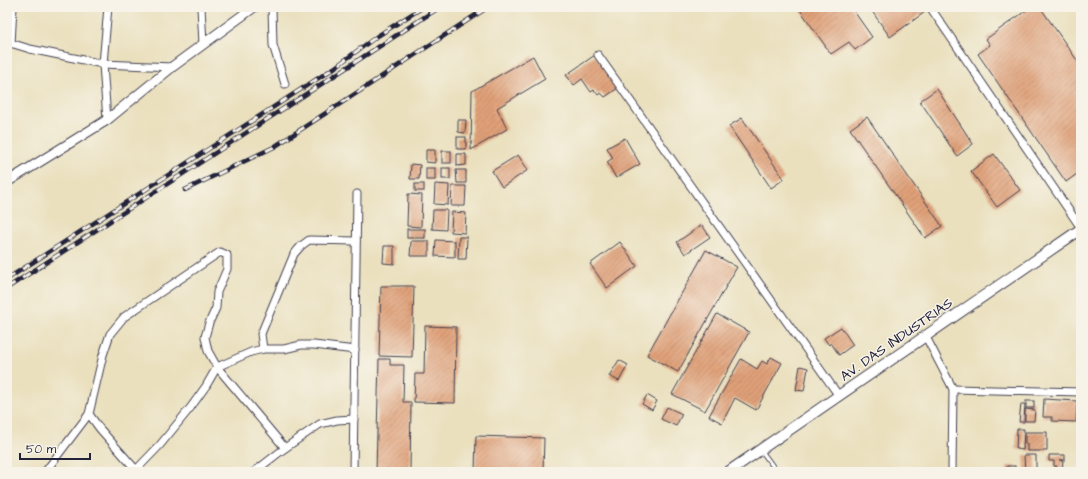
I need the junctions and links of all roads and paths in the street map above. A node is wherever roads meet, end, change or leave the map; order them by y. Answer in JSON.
{"nodes":[{"id":1,"x":13,"y":7,"type":"edge"},
{"id":2,"x":108,"y":7,"type":"edge"},
{"id":3,"x":201,"y":7,"type":"edge"},
{"id":4,"x":254,"y":7,"type":"edge"},
{"id":5,"x":272,"y":7,"type":"edge"},
{"id":6,"x":930,"y":7,"type":"edge"},
{"id":7,"x":9,"y":43,"type":"edge"},
{"id":8,"x":203,"y":44,"type":"junction"},
{"id":9,"x":598,"y":55,"type":"dead end"},
{"id":10,"x":103,"y":64,"type":"junction"},
{"id":11,"x":172,"y":67,"type":"junction"},
{"id":12,"x":285,"y":84,"type":"dead end"},
{"id":13,"x":107,"y":120,"type":"junction"},
{"id":14,"x":7,"y":182,"type":"edge"},
{"id":15,"x":357,"y":194,"type":"dead end"},
{"id":16,"x":1081,"y":228,"type":"edge"},
{"id":17,"x":356,"y":240,"type":"junction"},
{"id":18,"x":925,"y":335,"type":"junction"},
{"id":19,"x":263,"y":349,"type":"junction"},
{"id":20,"x":355,"y":350,"type":"junction"},
{"id":21,"x":217,"y":367,"type":"junction"},
{"id":22,"x":953,"y":389,"type":"junction"},
{"id":23,"x":1081,"y":392,"type":"edge"},
{"id":24,"x":839,"y":396,"type":"junction"},
{"id":25,"x":89,"y":414,"type":"junction"},
{"id":26,"x":354,"y":419,"type":"junction"},
{"id":27,"x":285,"y":448,"type":"junction"},
{"id":28,"x":761,"y":449,"type":"junction"},
{"id":29,"x":137,"y":471,"type":"edge"},
{"id":30,"x":45,"y":472,"type":"edge"},
{"id":31,"x":254,"y":472,"type":"edge"},
{"id":32,"x":353,"y":472,"type":"edge"},
{"id":33,"x":728,"y":472,"type":"edge"},
{"id":34,"x":777,"y":472,"type":"edge"},
{"id":35,"x":952,"y":472,"type":"edge"}],
"edges":[{"from":1,"to":7,"type":"street"},
{"from":2,"to":10,"type":"street"},
{"from":3,"to":8,"type":"street"},
{"from":4,"to":8,"type":"street"},
{"from":5,"to":12,"type":"street"},
{"from":6,"to":16,"type":"street"},
{"from":7,"to":10,"type":"street"},
{"from":8,"to":11,"type":"street"},
{"from":9,"to":24,"type":"street"},
{"from":10,"to":11,"type":"street"},
{"from":10,"to":13,"type":"street"},
{"from":11,"to":13,"type":"street"},
{"from":13,"to":14,"type":"street"},
{"from":15,"to":17,"type":"street"},
{"from":16,"to":18,"type":"main road","name":"AV. DAS INDUSTRIAS"},
{"from":17,"to":19,"type":"street"},
{"from":17,"to":20,"type":"street"},
{"from":18,"to":22,"type":"street"},
{"from":18,"to":24,"type":"main road","name":"AV. DAS INDUSTRIAS"},
{"from":19,"to":20,"type":"street"},
{"from":19,"to":21,"type":"street"},
{"from":20,"to":26,"type":"street"},
{"from":21,"to":25,"type":"street"},
{"from":21,"to":27,"type":"street"},
{"from":21,"to":29,"type":"street"},
{"from":22,"to":23,"type":"street"},
{"from":22,"to":35,"type":"street"},
{"from":24,"to":28,"type":"main road","name":"AV. DAS INDUSTRIAS"},
{"from":25,"to":29,"type":"street"},
{"from":25,"to":30,"type":"street"},
{"from":26,"to":27,"type":"street"},
{"from":26,"to":32,"type":"street"},
{"from":27,"to":31,"type":"street"},
{"from":28,"to":33,"type":"main road","name":"AV. DAS INDUSTRIAS"},
{"from":28,"to":34,"type":"lane"}]}
